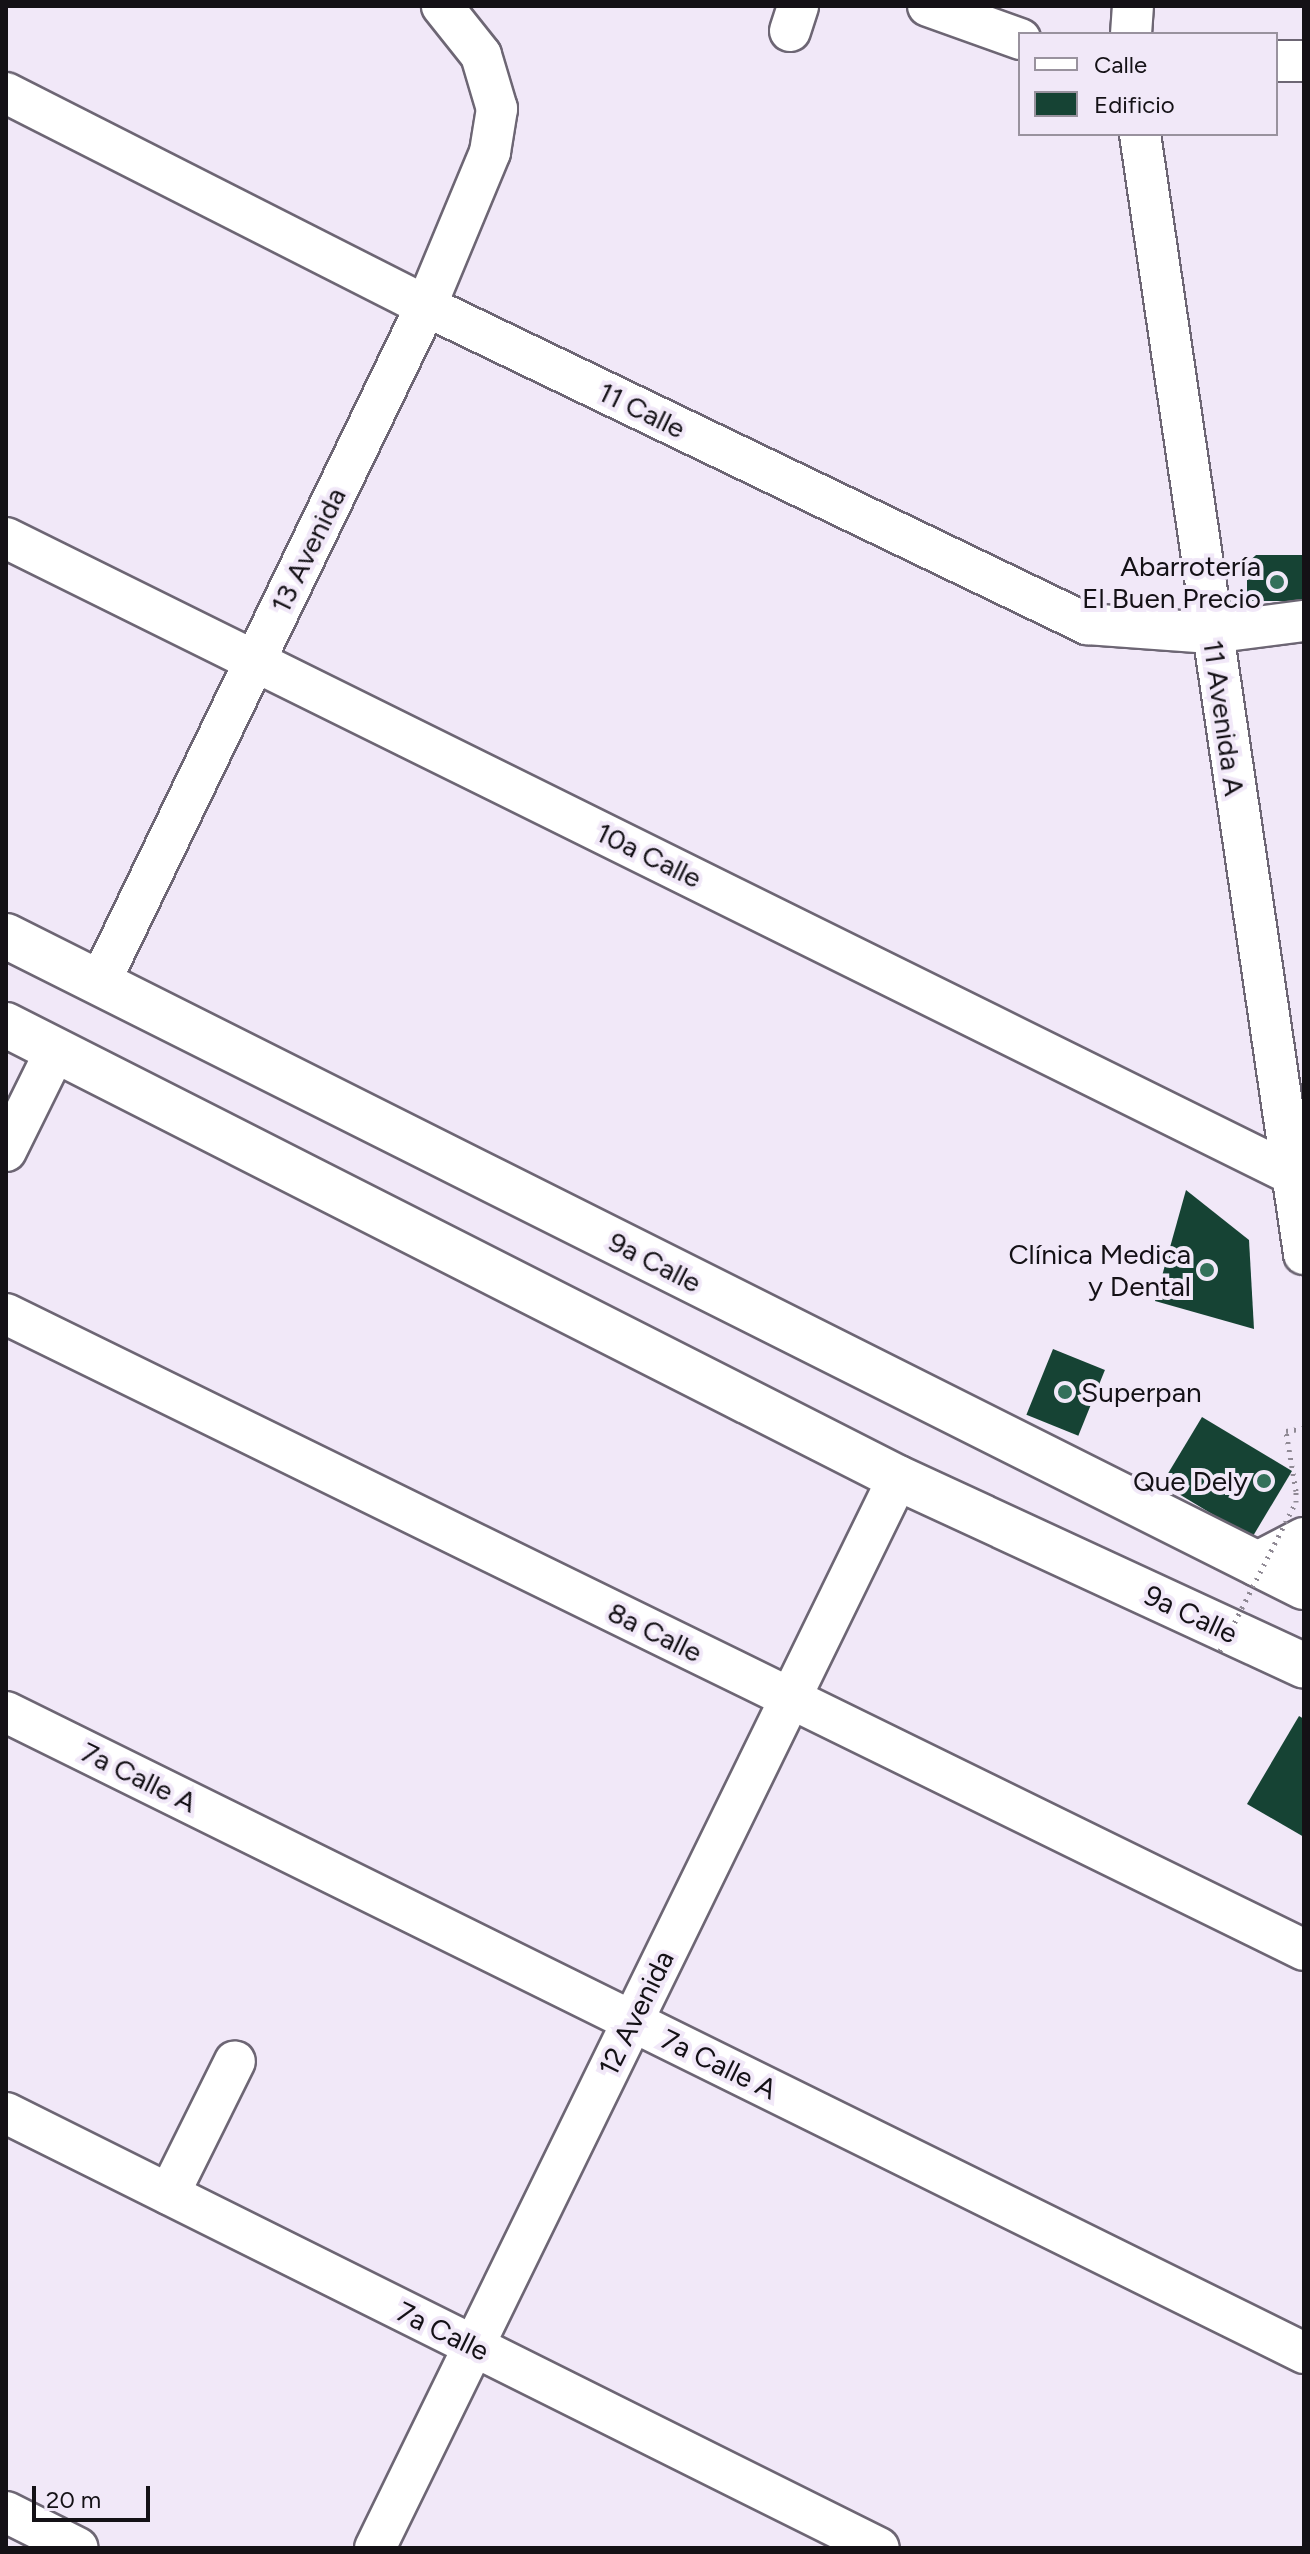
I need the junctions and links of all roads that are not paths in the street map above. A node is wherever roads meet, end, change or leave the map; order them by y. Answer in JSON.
{"nodes":[{"id":1,"x":442,"y":6,"type":"edge"},
{"id":2,"x":928,"y":6,"type":"edge"},
{"id":3,"x":1133,"y":6,"type":"edge"},
{"id":4,"x":1131,"y":32,"type":"edge"},
{"id":5,"x":1018,"y":38,"type":"edge"},
{"id":6,"x":1278,"y":61,"type":"edge"},
{"id":7,"x":1304,"y":61,"type":"edge"},
{"id":8,"x":6,"y":93,"type":"edge"},
{"id":9,"x":1140,"y":136,"type":"edge"},
{"id":10,"x":426,"y":306,"type":"junction"},
{"id":11,"x":6,"y":538,"type":"edge"},
{"id":12,"x":1304,"y":621,"type":"edge"},
{"id":13,"x":1211,"y":633,"type":"junction"},
{"id":14,"x":255,"y":659,"type":"junction"},
{"id":15,"x":6,"y":936,"type":"edge"},
{"id":16,"x":99,"y":984,"type":"junction"},
{"id":17,"x":6,"y":1025,"type":"edge"},
{"id":18,"x":56,"y":1050,"type":"junction"},
{"id":19,"x":6,"y":1151,"type":"edge"},
{"id":20,"x":1291,"y":1174,"type":"junction"},
{"id":21,"x":1304,"y":1254,"type":"edge"},
{"id":22,"x":6,"y":1314,"type":"edge"},
{"id":23,"x":898,"y":1478,"type":"junction"},
{"id":24,"x":1304,"y":1540,"type":"edge"},
{"id":25,"x":1258,"y":1564,"type":"junction"},
{"id":26,"x":1304,"y":1587,"type":"edge"},
{"id":27,"x":1304,"y":1666,"type":"edge"},
{"id":28,"x":790,"y":1698,"type":"junction"},
{"id":29,"x":6,"y":1712,"type":"edge"},
{"id":30,"x":1304,"y":1950,"type":"edge"},
{"id":31,"x":632,"y":2021,"type":"junction"},
{"id":32,"x":235,"y":2061,"type":"dead end"},
{"id":33,"x":9,"y":2124,"type":"edge"},
{"id":34,"x":169,"y":2194,"type":"junction"},
{"id":35,"x":474,"y":2346,"type":"junction"},
{"id":36,"x":1304,"y":2353,"type":"edge"},
{"id":37,"x":6,"y":2512,"type":"edge"},
{"id":38,"x":78,"y":2548,"type":"edge"},
{"id":39,"x":375,"y":2548,"type":"edge"},
{"id":40,"x":879,"y":2548,"type":"edge"}],
"edges":[{"from":1,"to":10,"type":"street","name":"13 Avenida"},
{"from":2,"to":5,"type":"street"},
{"from":3,"to":4,"type":"street"},
{"from":6,"to":7,"type":"street"},
{"from":8,"to":10,"type":"street","name":"11 Calle"},
{"from":9,"to":13,"type":"street","name":"11 Avenida A"},
{"from":10,"to":13,"type":"street","name":"11 Calle"},
{"from":10,"to":14,"type":"street","name":"13 Avenida"},
{"from":11,"to":14,"type":"street","name":"10a Calle"},
{"from":12,"to":13,"type":"street","name":"11 Calle"},
{"from":13,"to":20,"type":"street","name":"11 Avenida A"},
{"from":14,"to":16,"type":"street","name":"13 Avenida"},
{"from":14,"to":20,"type":"street","name":"10a Calle"},
{"from":15,"to":16,"type":"main road","name":"9a Calle"},
{"from":16,"to":25,"type":"main road","name":"9a Calle"},
{"from":17,"to":18,"type":"main road","name":"9a Calle"},
{"from":18,"to":19,"type":"street"},
{"from":18,"to":23,"type":"main road","name":"9a Calle"},
{"from":20,"to":21,"type":"street","name":"11 Avenida A"},
{"from":22,"to":28,"type":"street","name":"8a Calle"},
{"from":23,"to":27,"type":"main road","name":"9a Calle"},
{"from":23,"to":28,"type":"street","name":"12 Avenida"},
{"from":24,"to":25,"type":"main road"},
{"from":25,"to":26,"type":"main road","name":"9a Calle"},
{"from":28,"to":30,"type":"street","name":"8a Calle"},
{"from":28,"to":31,"type":"street","name":"12 Avenida"},
{"from":29,"to":31,"type":"street","name":"7a Calle A"},
{"from":31,"to":35,"type":"street","name":"12 Avenida"},
{"from":31,"to":36,"type":"street","name":"7a Calle A"},
{"from":32,"to":34,"type":"street"},
{"from":33,"to":34,"type":"street","name":"7a Calle"},
{"from":34,"to":35,"type":"street","name":"7a Calle"},
{"from":35,"to":39,"type":"street","name":"12 Avenida"},
{"from":35,"to":40,"type":"street","name":"7a Calle"},
{"from":37,"to":38,"type":"street"}]}
